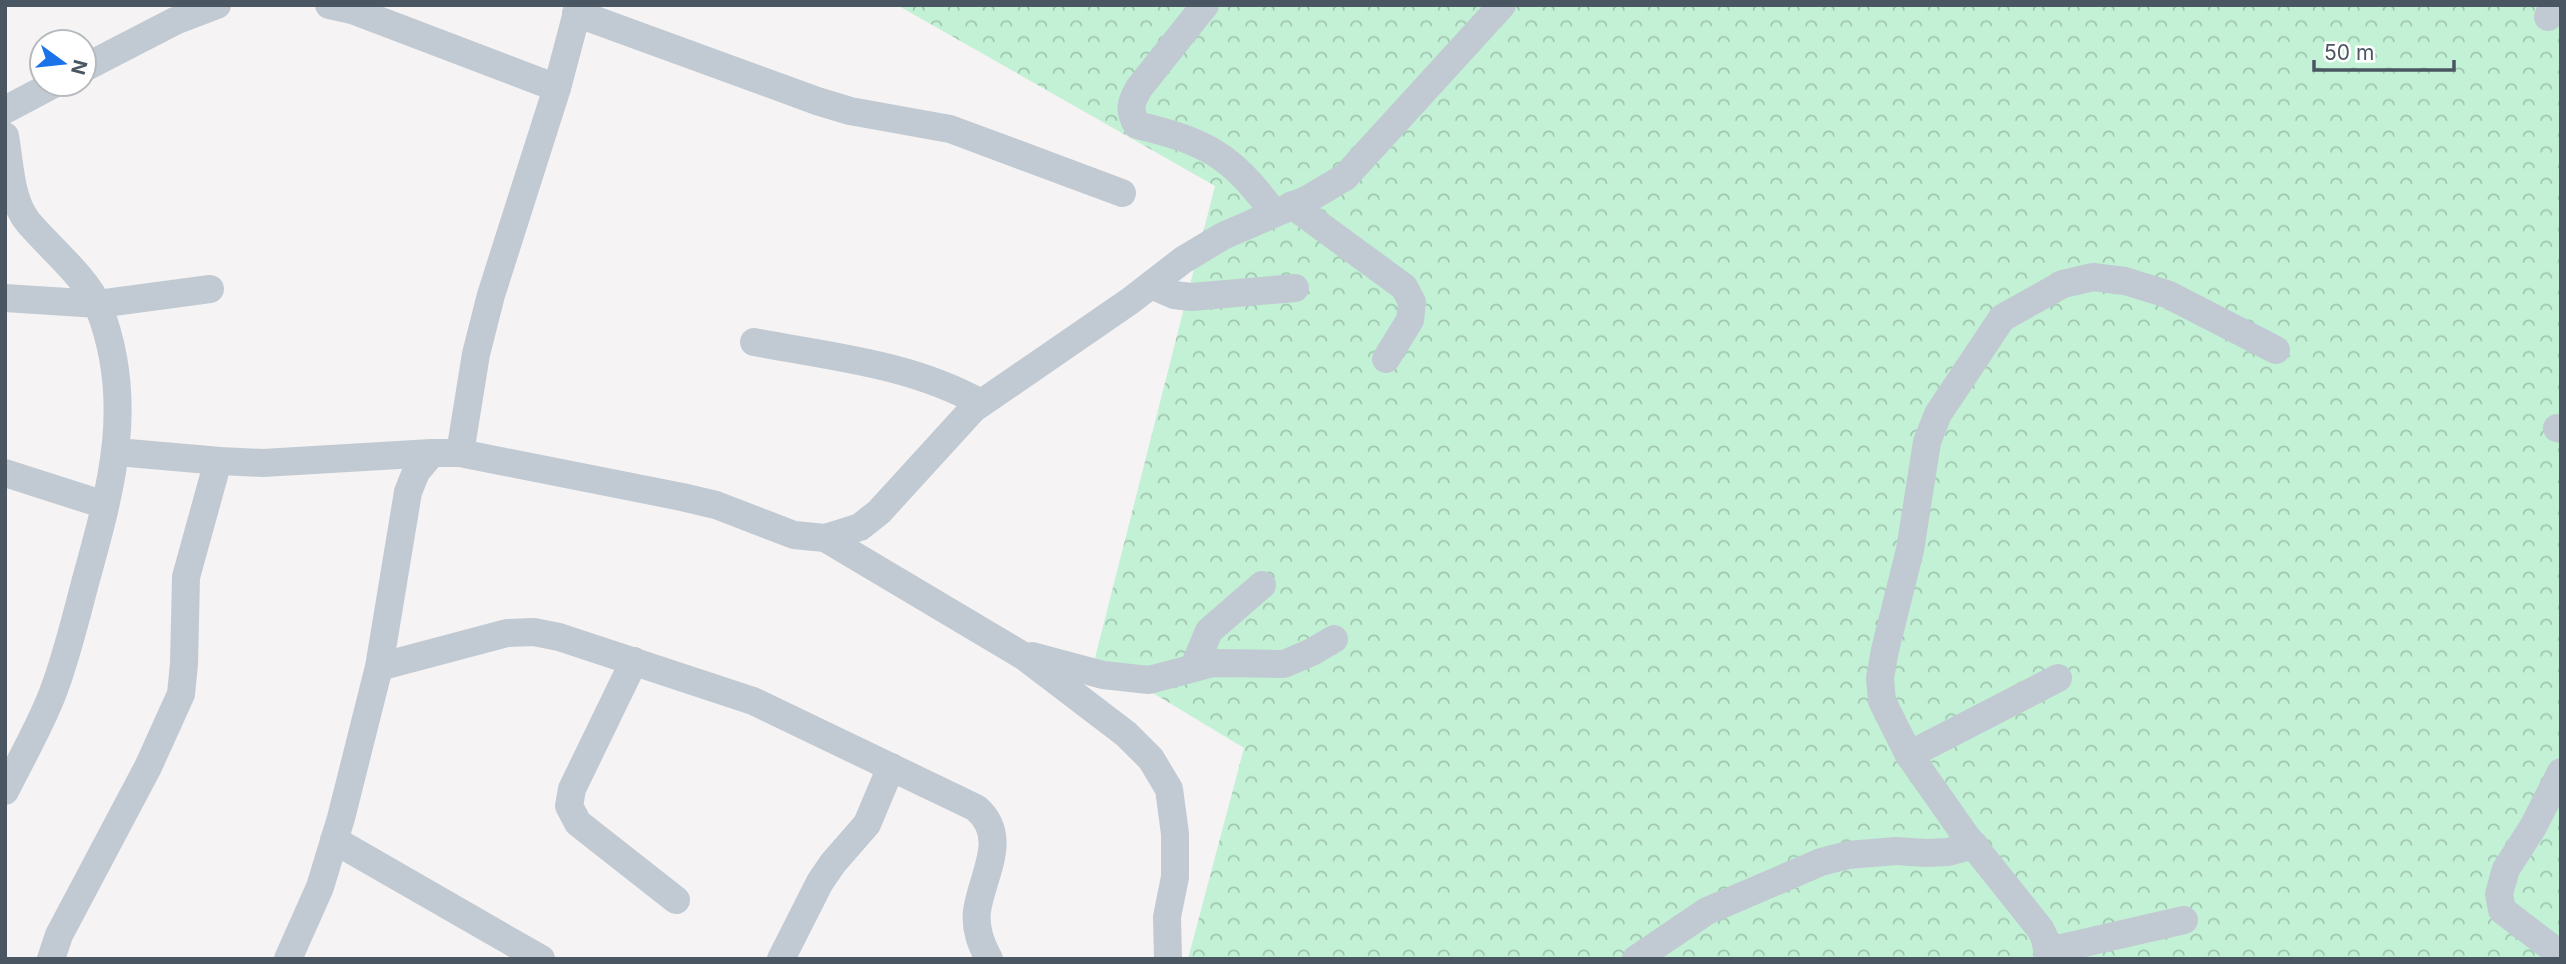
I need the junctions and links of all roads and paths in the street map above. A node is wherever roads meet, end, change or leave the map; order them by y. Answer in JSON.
{"nodes":[{"id":1,"x":217,"y":5,"type":"edge"},
{"id":2,"x":329,"y":5,"type":"edge"},
{"id":3,"x":1206,"y":5,"type":"edge"},
{"id":4,"x":1502,"y":5,"type":"edge"},
{"id":5,"x":577,"y":9,"type":"edge"},
{"id":6,"x":98,"y":61,"type":"edge"},
{"id":7,"x":557,"y":88,"type":"junction"},
{"id":8,"x":28,"y":98,"type":"edge"},
{"id":9,"x":5,"y":110,"type":"edge"},
{"id":10,"x":5,"y":136,"type":"edge"},
{"id":11,"x":1122,"y":193,"type":"dead end"},
{"id":12,"x":1283,"y":209,"type":"junction"},
{"id":13,"x":1151,"y":285,"type":"junction"},
{"id":14,"x":1295,"y":288,"type":"dead end"},
{"id":15,"x":210,"y":289,"type":"dead end"},
{"id":16,"x":5,"y":298,"type":"edge"},
{"id":17,"x":98,"y":304,"type":"junction"},
{"id":18,"x":754,"y":342,"type":"dead end"},
{"id":19,"x":2276,"y":350,"type":"dead end"},
{"id":20,"x":1386,"y":359,"type":"dead end"},
{"id":21,"x":981,"y":403,"type":"junction"},
{"id":22,"x":117,"y":452,"type":"junction"},
{"id":23,"x":432,"y":453,"type":"junction"},
{"id":24,"x":460,"y":453,"type":"junction"},
{"id":25,"x":218,"y":461,"type":"junction"},
{"id":26,"x":5,"y":472,"type":"edge"},
{"id":27,"x":105,"y":505,"type":"junction"},
{"id":28,"x":825,"y":538,"type":"junction"},
{"id":29,"x":1262,"y":585,"type":"dead end"},
{"id":30,"x":1334,"y":639,"type":"dead end"},
{"id":31,"x":1016,"y":651,"type":"junction"},
{"id":32,"x":635,"y":661,"type":"junction"},
{"id":33,"x":379,"y":667,"type":"junction"},
{"id":34,"x":1194,"y":667,"type":"junction"},
{"id":35,"x":2058,"y":678,"type":"dead end"},
{"id":36,"x":1909,"y":755,"type":"junction"},
{"id":37,"x":891,"y":767,"type":"junction"},
{"id":38,"x":2561,"y":772,"type":"edge"},
{"id":39,"x":5,"y":790,"type":"edge"},
{"id":40,"x":334,"y":840,"type":"junction"},
{"id":41,"x":1974,"y":845,"type":"junction"},
{"id":42,"x":676,"y":900,"type":"dead end"},
{"id":43,"x":2184,"y":920,"type":"dead end"},
{"id":44,"x":2049,"y":955,"type":"edge"},
{"id":45,"x":2561,"y":955,"type":"edge"},
{"id":46,"x":51,"y":959,"type":"edge"},
{"id":47,"x":288,"y":959,"type":"edge"},
{"id":48,"x":541,"y":959,"type":"edge"},
{"id":49,"x":781,"y":959,"type":"edge"},
{"id":50,"x":989,"y":959,"type":"edge"},
{"id":51,"x":1168,"y":959,"type":"edge"},
{"id":52,"x":1636,"y":959,"type":"edge"}],
"edges":[{"from":1,"to":6,"type":"street"},
{"from":2,"to":7,"type":"street"},
{"from":3,"to":12,"type":"street"},
{"from":4,"to":12,"type":"street"},
{"from":5,"to":7,"type":"street"},
{"from":5,"to":11,"type":"street"},
{"from":7,"to":24,"type":"street"},
{"from":8,"to":9,"type":"street"},
{"from":10,"to":17,"type":"street"},
{"from":12,"to":13,"type":"street"},
{"from":12,"to":20,"type":"street"},
{"from":13,"to":14,"type":"street"},
{"from":13,"to":21,"type":"street"},
{"from":15,"to":17,"type":"street"},
{"from":16,"to":17,"type":"street"},
{"from":17,"to":22,"type":"street"},
{"from":18,"to":21,"type":"street"},
{"from":19,"to":36,"type":"street"},
{"from":21,"to":28,"type":"street"},
{"from":22,"to":25,"type":"street"},
{"from":22,"to":27,"type":"street"},
{"from":23,"to":24,"type":"street"},
{"from":23,"to":25,"type":"street"},
{"from":23,"to":33,"type":"street"},
{"from":24,"to":28,"type":"street"},
{"from":25,"to":46,"type":"street"},
{"from":26,"to":27,"type":"street"},
{"from":27,"to":39,"type":"street"},
{"from":28,"to":31,"type":"street"},
{"from":29,"to":34,"type":"street"},
{"from":30,"to":34,"type":"street"},
{"from":31,"to":34,"type":"street"},
{"from":31,"to":51,"type":"street"},
{"from":32,"to":33,"type":"street"},
{"from":32,"to":37,"type":"street"},
{"from":32,"to":42,"type":"street"},
{"from":33,"to":40,"type":"street"},
{"from":35,"to":36,"type":"street"},
{"from":36,"to":41,"type":"street"},
{"from":37,"to":49,"type":"street"},
{"from":37,"to":50,"type":"street"},
{"from":38,"to":45,"type":"street"},
{"from":40,"to":47,"type":"street"},
{"from":40,"to":48,"type":"street"},
{"from":41,"to":44,"type":"street"},
{"from":41,"to":52,"type":"street"},
{"from":43,"to":44,"type":"street"}]}
